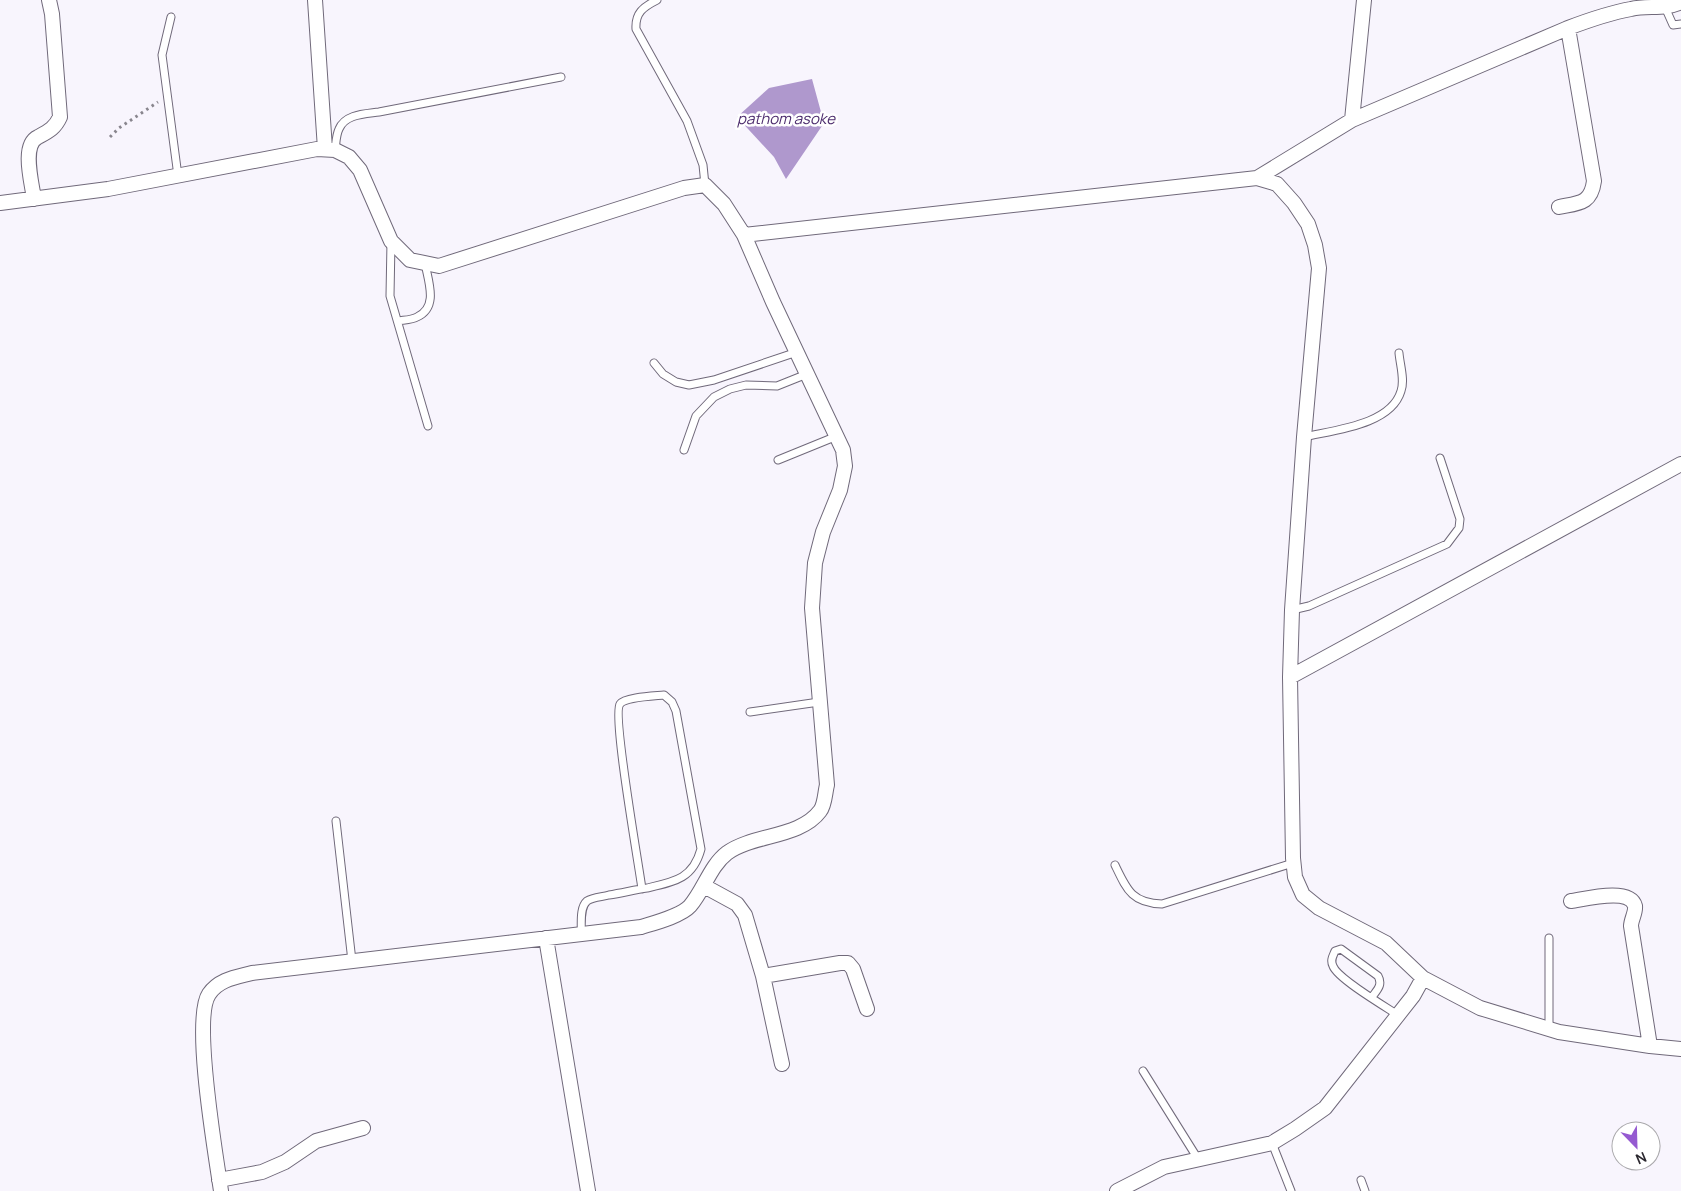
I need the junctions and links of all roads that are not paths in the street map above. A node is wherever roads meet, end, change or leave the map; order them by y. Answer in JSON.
{"nodes":[{"id":1,"x":49,"y":0,"type":"edge"},
{"id":2,"x":315,"y":0,"type":"edge"},
{"id":3,"x":657,"y":0,"type":"edge"},
{"id":4,"x":1364,"y":0,"type":"edge"},
{"id":5,"x":1681,"y":2,"type":"edge"},
{"id":6,"x":1633,"y":4,"type":"edge"},
{"id":7,"x":1665,"y":7,"type":"junction"},
{"id":8,"x":171,"y":18,"type":"dead end"},
{"id":9,"x":1681,"y":24,"type":"edge"},
{"id":10,"x":1568,"y":28,"type":"junction"},
{"id":11,"x":561,"y":76,"type":"dead end"},
{"id":12,"x":1352,"y":120,"type":"junction"},
{"id":13,"x":330,"y":149,"type":"junction"},
{"id":14,"x":178,"y":176,"type":"junction"},
{"id":15,"x":1257,"y":178,"type":"junction"},
{"id":16,"x":705,"y":185,"type":"junction"},
{"id":17,"x":34,"y":199,"type":"junction"},
{"id":18,"x":0,"y":201,"type":"edge"},
{"id":19,"x":1559,"y":207,"type":"dead end"},
{"id":20,"x":744,"y":235,"type":"junction"},
{"id":21,"x":391,"y":241,"type":"junction"},
{"id":22,"x":425,"y":263,"type":"junction"},
{"id":23,"x":398,"y":321,"type":"junction"},
{"id":24,"x":797,"y":352,"type":"junction"},
{"id":25,"x":1398,"y":353,"type":"dead end"},
{"id":26,"x":654,"y":363,"type":"dead end"},
{"id":27,"x":807,"y":374,"type":"junction"},
{"id":28,"x":428,"y":426,"type":"dead end"},
{"id":29,"x":837,"y":436,"type":"junction"},
{"id":30,"x":1304,"y":437,"type":"junction"},
{"id":31,"x":684,"y":450,"type":"dead end"},
{"id":32,"x":1440,"y":458,"type":"dead end"},
{"id":33,"x":778,"y":460,"type":"dead end"},
{"id":34,"x":1681,"y":464,"type":"edge"},
{"id":35,"x":1292,"y":610,"type":"junction"},
{"id":36,"x":1290,"y":677,"type":"junction"},
{"id":37,"x":819,"y":702,"type":"junction"},
{"id":38,"x":750,"y":712,"type":"dead end"},
{"id":39,"x":336,"y":821,"type":"dead end"},
{"id":40,"x":1294,"y":864,"type":"junction"},
{"id":41,"x":1115,"y":865,"type":"dead end"},
{"id":42,"x":704,"y":886,"type":"junction"},
{"id":43,"x":642,"y":889,"type":"junction"},
{"id":44,"x":1571,"y":901,"type":"dead end"},
{"id":45,"x":581,"y":934,"type":"junction"},
{"id":46,"x":546,"y":938,"type":"junction"},
{"id":47,"x":1549,"y":938,"type":"dead end"},
{"id":48,"x":352,"y":961,"type":"junction"},
{"id":49,"x":763,"y":976,"type":"junction"},
{"id":50,"x":1423,"y":978,"type":"junction"},
{"id":51,"x":1372,"y":997,"type":"junction"},
{"id":52,"x":867,"y":1009,"type":"dead end"},
{"id":53,"x":1398,"y":1015,"type":"junction"},
{"id":54,"x":1549,"y":1029,"type":"junction"},
{"id":55,"x":1650,"y":1046,"type":"junction"},
{"id":56,"x":1681,"y":1049,"type":"edge"},
{"id":57,"x":782,"y":1064,"type":"dead end"},
{"id":58,"x":1143,"y":1071,"type":"dead end"},
{"id":59,"x":362,"y":1128,"type":"dead end"},
{"id":60,"x":1272,"y":1143,"type":"junction"},
{"id":61,"x":1198,"y":1159,"type":"junction"},
{"id":62,"x":1361,"y":1180,"type":"dead end"},
{"id":63,"x":220,"y":1186,"type":"edge"},
{"id":64,"x":588,"y":1191,"type":"edge"},
{"id":65,"x":1117,"y":1191,"type":"edge"},
{"id":66,"x":1291,"y":1191,"type":"edge"},
{"id":67,"x":1365,"y":1191,"type":"edge"}],
"edges":[{"from":1,"to":17,"type":"street"},
{"from":2,"to":13,"type":"street"},
{"from":3,"to":16,"type":"lane"},
{"from":4,"to":12,"type":"street"},
{"from":5,"to":7,"type":"street"},
{"from":6,"to":7,"type":"street"},
{"from":6,"to":10,"type":"street"},
{"from":7,"to":9,"type":"lane"},
{"from":8,"to":14,"type":"lane"},
{"from":10,"to":12,"type":"street"},
{"from":10,"to":19,"type":"street"},
{"from":11,"to":13,"type":"lane"},
{"from":12,"to":15,"type":"street"},
{"from":13,"to":14,"type":"street"},
{"from":13,"to":21,"type":"street"},
{"from":14,"to":17,"type":"street"},
{"from":15,"to":20,"type":"street"},
{"from":15,"to":30,"type":"street"},
{"from":16,"to":20,"type":"street"},
{"from":16,"to":22,"type":"street"},
{"from":17,"to":18,"type":"street"},
{"from":20,"to":24,"type":"street"},
{"from":21,"to":22,"type":"street"},
{"from":21,"to":23,"type":"lane"},
{"from":22,"to":23,"type":"lane"},
{"from":23,"to":28,"type":"lane"},
{"from":24,"to":26,"type":"lane"},
{"from":24,"to":27,"type":"street"},
{"from":25,"to":30,"type":"lane"},
{"from":27,"to":29,"type":"street"},
{"from":27,"to":31,"type":"lane"},
{"from":29,"to":33,"type":"lane"},
{"from":29,"to":37,"type":"street"},
{"from":30,"to":35,"type":"street"},
{"from":32,"to":35,"type":"lane"},
{"from":34,"to":36,"type":"street"},
{"from":35,"to":36,"type":"street"},
{"from":36,"to":40,"type":"street"},
{"from":37,"to":38,"type":"lane"},
{"from":37,"to":42,"type":"street"},
{"from":39,"to":48,"type":"lane"},
{"from":40,"to":41,"type":"lane"},
{"from":40,"to":50,"type":"street"},
{"from":42,"to":45,"type":"street"},
{"from":42,"to":49,"type":"street"},
{"from":43,"to":43,"type":"lane"},
{"from":43,"to":45,"type":"lane"},
{"from":44,"to":55,"type":"street"},
{"from":45,"to":46,"type":"street"},
{"from":46,"to":48,"type":"street"},
{"from":46,"to":64,"type":"street"},
{"from":47,"to":54,"type":"lane"},
{"from":48,"to":63,"type":"street"},
{"from":49,"to":52,"type":"street"},
{"from":49,"to":57,"type":"street"},
{"from":50,"to":53,"type":"street"},
{"from":50,"to":54,"type":"street"},
{"from":51,"to":51,"type":"lane"},
{"from":51,"to":53,"type":"lane"},
{"from":53,"to":60,"type":"street"},
{"from":54,"to":55,"type":"street"},
{"from":55,"to":56,"type":"street"},
{"from":58,"to":61,"type":"lane"},
{"from":59,"to":63,"type":"street"},
{"from":60,"to":61,"type":"street"},
{"from":60,"to":66,"type":"lane"},
{"from":61,"to":65,"type":"street"},
{"from":62,"to":67,"type":"lane"}]}
